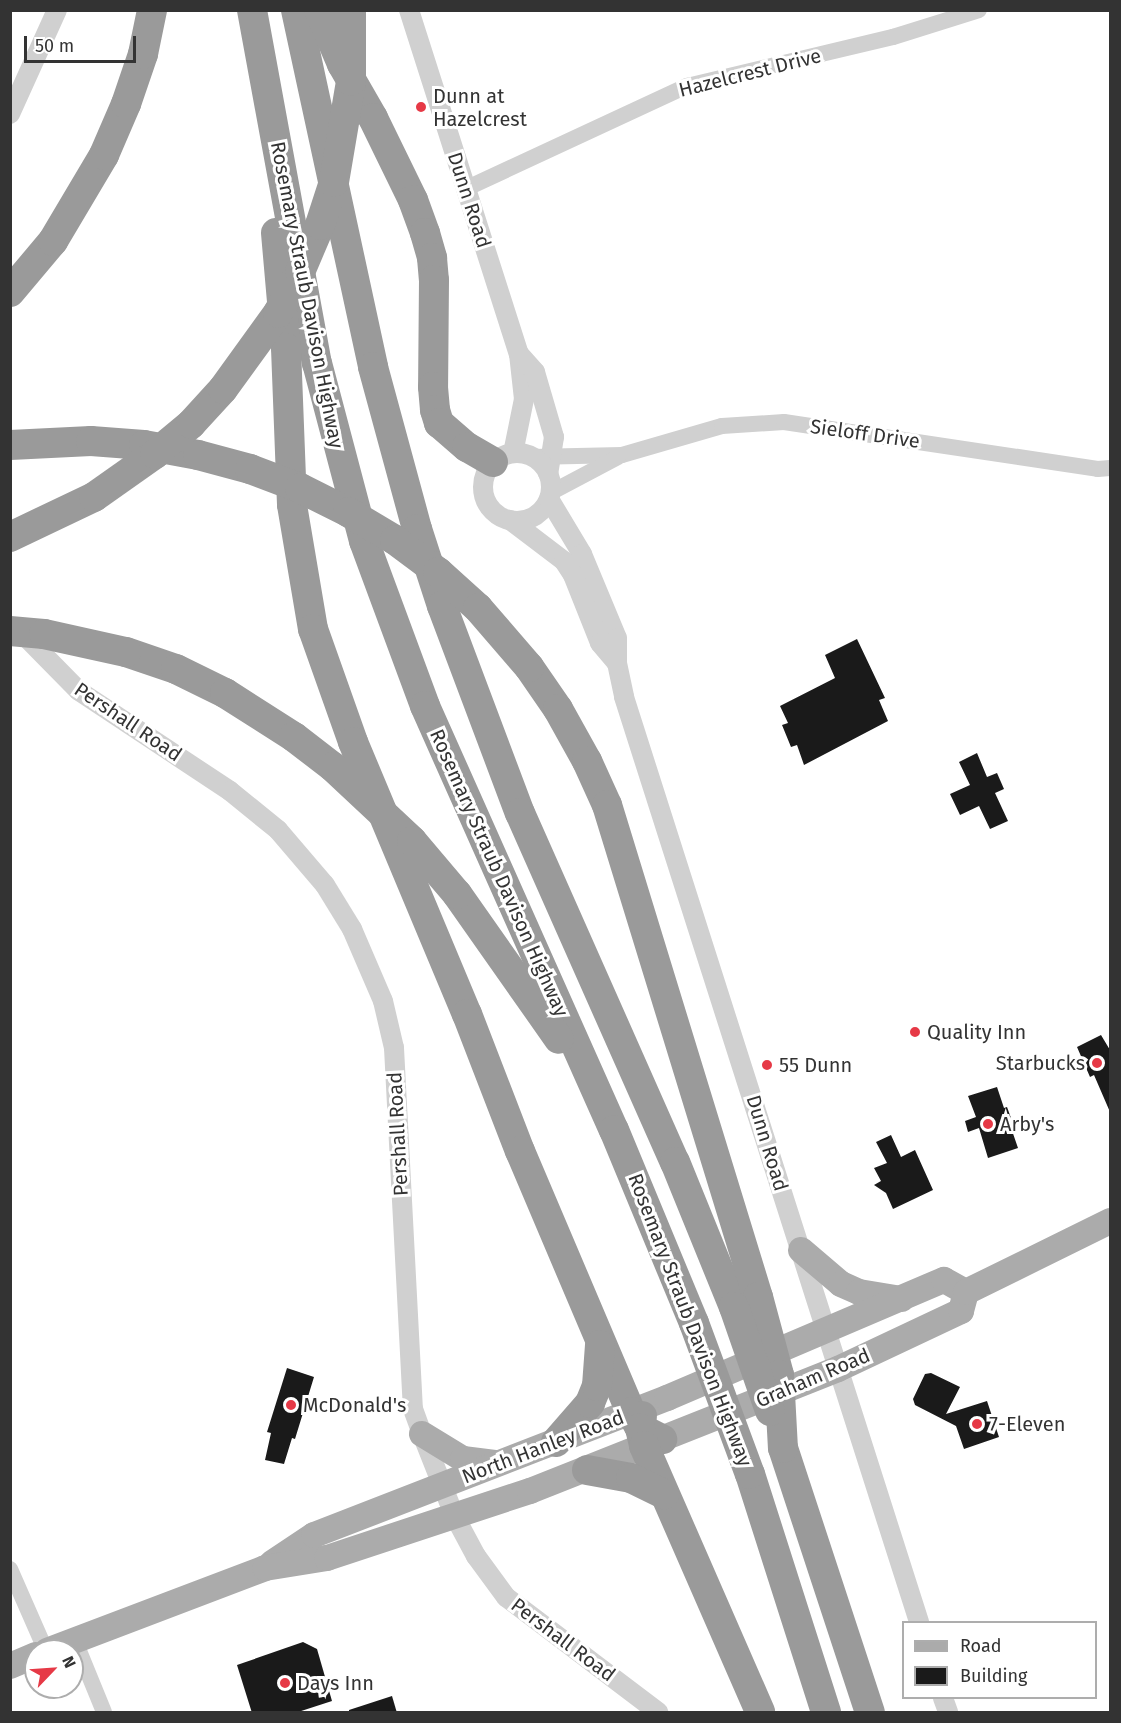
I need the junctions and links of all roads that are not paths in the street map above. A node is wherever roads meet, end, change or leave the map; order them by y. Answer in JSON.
{"nodes":[{"id":1,"x":57,"y":10,"type":"edge"},
{"id":2,"x":152,"y":10,"type":"edge"},
{"id":3,"x":252,"y":10,"type":"edge"},
{"id":4,"x":296,"y":10,"type":"edge"},
{"id":5,"x":320,"y":10,"type":"edge"},
{"id":6,"x":351,"y":10,"type":"edge"},
{"id":7,"x":409,"y":10,"type":"edge"},
{"id":8,"x":979,"y":10,"type":"edge"},
{"id":9,"x":10,"y":114,"type":"edge"},
{"id":10,"x":282,"y":174,"type":"junction"},
{"id":11,"x":465,"y":189,"type":"junction"},
{"id":12,"x":10,"y":292,"type":"edge"},
{"id":13,"x":519,"y":354,"type":"junction"},
{"id":14,"x":10,"y":445,"type":"edge"},
{"id":15,"x":622,"y":455,"type":"junction"},
{"id":16,"x":1110,"y":468,"type":"edge"},
{"id":17,"x":534,"y":471,"type":"junction"},
{"id":18,"x":510,"y":520,"type":"junction"},
{"id":19,"x":10,"y":537,"type":"edge"},
{"id":20,"x":10,"y":620,"type":"edge"},
{"id":21,"x":10,"y":631,"type":"edge"},
{"id":22,"x":616,"y":663,"type":"junction"},
{"id":23,"x":594,"y":1088,"type":"junction"},
{"id":24,"x":1110,"y":1221,"type":"edge"},
{"id":25,"x":801,"y":1250,"type":"junction"},
{"id":26,"x":966,"y":1292,"type":"junction"},
{"id":27,"x":901,"y":1299,"type":"junction"},
{"id":28,"x":746,"y":1302,"type":"junction"},
{"id":29,"x":826,"y":1332,"type":"junction"},
{"id":30,"x":600,"y":1339,"type":"junction"},
{"id":31,"x":838,"y":1369,"type":"junction"},
{"id":32,"x":644,"y":1427,"type":"junction"},
{"id":33,"x":422,"y":1434,"type":"junction"},
{"id":34,"x":556,"y":1442,"type":"junction"},
{"id":35,"x":501,"y":1464,"type":"junction"},
{"id":36,"x":587,"y":1470,"type":"junction"},
{"id":37,"x":442,"y":1486,"type":"junction"},
{"id":38,"x":664,"y":1494,"type":"junction"},
{"id":39,"x":454,"y":1515,"type":"junction"},
{"id":40,"x":265,"y":1568,"type":"junction"},
{"id":41,"x":10,"y":1569,"type":"edge"},
{"id":42,"x":918,"y":1621,"type":"edge"},
{"id":43,"x":41,"y":1639,"type":"edge"},
{"id":44,"x":80,"y":1639,"type":"edge"},
{"id":45,"x":24,"y":1660,"type":"edge"},
{"id":46,"x":84,"y":1663,"type":"edge"},
{"id":47,"x":10,"y":1666,"type":"edge"},
{"id":48,"x":104,"y":1713,"type":"edge"},
{"id":49,"x":658,"y":1713,"type":"edge"},
{"id":50,"x":760,"y":1713,"type":"edge"},
{"id":51,"x":826,"y":1713,"type":"edge"},
{"id":52,"x":870,"y":1713,"type":"edge"}],
"edges":[{"from":1,"to":9,"type":"street"},
{"from":2,"to":12,"type":"highway"},
{"from":3,"to":10,"type":"highway","name":"Rosemary Straub Davison Highway"},
{"from":4,"to":28,"type":"highway"},
{"from":5,"to":17,"type":"highway"},
{"from":6,"to":19,"type":"highway","bridge":true},
{"from":7,"to":11,"type":"street","name":"Dunn Road"},
{"from":8,"to":11,"type":"street","name":"Hazelcrest Drive"},
{"from":10,"to":23,"type":"highway","name":"Rosemary Straub Davison Highway"},
{"from":10,"to":30,"type":"highway"},
{"from":11,"to":13,"type":"street","name":"Dunn Road"},
{"from":13,"to":17,"type":"street","name":"Dunn Road"},
{"from":13,"to":17,"type":"street","name":"Dunn Road"},
{"from":14,"to":28,"type":"highway","bridge":true},
{"from":15,"to":16,"type":"street","name":"Sieloff Drive"},
{"from":15,"to":17,"type":"street","name":"Sieloff Drive"},
{"from":15,"to":17,"type":"street","name":"Sieloff Drive"},
{"from":17,"to":18,"type":"street"},
{"from":17,"to":18,"type":"street","name":"Dunn Road"},
{"from":17,"to":22,"type":"street","name":"Dunn Road"},
{"from":18,"to":22,"type":"street","name":"Dunn Road"},
{"from":20,"to":33,"type":"street","name":"Pershall Road"},
{"from":21,"to":23,"type":"highway","bridge":true},
{"from":22,"to":25,"type":"street","name":"Dunn Road"},
{"from":23,"to":51,"type":"highway","name":"Rosemary Straub Davison Highway","bridge":true},
{"from":24,"to":26,"type":"main road"},
{"from":25,"to":27,"type":"main road"},
{"from":25,"to":29,"type":"street","name":"Dunn Road"},
{"from":26,"to":27,"type":"main road","name":"Graham Road"},
{"from":26,"to":31,"type":"main road","name":"Graham Road"},
{"from":27,"to":29,"type":"main road","name":"Graham Road"},
{"from":28,"to":52,"type":"highway","name":"Rosemary Straub Davison Highway","bridge":true},
{"from":29,"to":31,"type":"street","name":"Dunn Road"},
{"from":29,"to":32,"type":"main road","name":"North Hanley Road"},
{"from":30,"to":32,"type":"highway"},
{"from":30,"to":34,"type":"highway"},
{"from":31,"to":32,"type":"main road","name":"Graham Road"},
{"from":31,"to":42,"type":"street","name":"Dunn Road"},
{"from":32,"to":34,"type":"main road","name":"North Hanley Road"},
{"from":32,"to":36,"type":"main road","name":"North Hanley Road"},
{"from":32,"to":38,"type":"highway"},
{"from":33,"to":35,"type":"main road"},
{"from":33,"to":37,"type":"street","name":"Pershall Road"},
{"from":34,"to":35,"type":"main road","name":"North Hanley Road"},
{"from":35,"to":37,"type":"main road","name":"North Hanley Road"},
{"from":36,"to":38,"type":"highway"},
{"from":36,"to":39,"type":"main road","name":"North Hanley Road"},
{"from":37,"to":39,"type":"street","name":"Pershall Road"},
{"from":37,"to":40,"type":"main road","name":"North Hanley Road"},
{"from":38,"to":50,"type":"highway"},
{"from":39,"to":40,"type":"main road","name":"North Hanley Road"},
{"from":39,"to":49,"type":"street","name":"Pershall Road"},
{"from":40,"to":44,"type":"main road","name":"North Hanley Road"},
{"from":41,"to":43,"type":"street"},
{"from":45,"to":47,"type":"main road"},
{"from":46,"to":48,"type":"street"}]}
